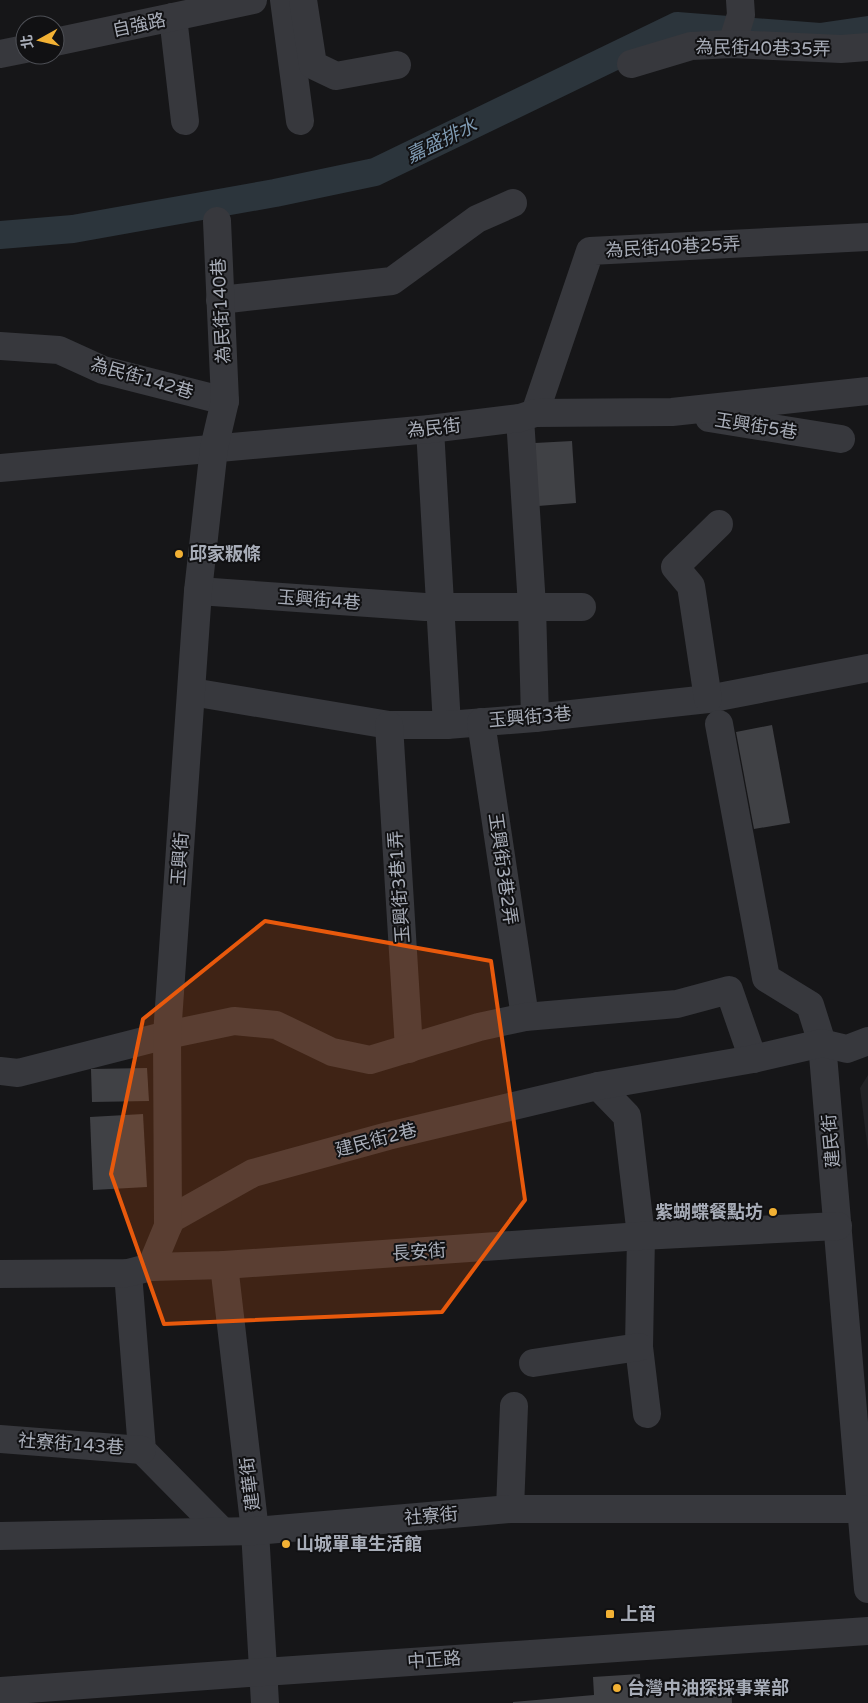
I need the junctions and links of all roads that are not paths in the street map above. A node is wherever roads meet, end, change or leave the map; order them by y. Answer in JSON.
{"nodes":[{"id":1,"x":253,"y":0,"type":"edge"},
{"id":2,"x":284,"y":0,"type":"edge"},
{"id":3,"x":303,"y":0,"type":"edge"},
{"id":4,"x":741,"y":8,"type":"edge"},
{"id":5,"x":173,"y":17,"type":"junction"},
{"id":6,"x":65,"y":40,"type":"edge"},
{"id":7,"x":732,"y":44,"type":"junction"},
{"id":8,"x":868,"y":48,"type":"edge"},
{"id":9,"x":15,"y":51,"type":"edge"},
{"id":10,"x":0,"y":54,"type":"edge"},
{"id":11,"x":631,"y":64,"type":"dead end"},
{"id":12,"x":397,"y":66,"type":"dead end"},
{"id":13,"x":185,"y":121,"type":"dead end"},
{"id":14,"x":300,"y":121,"type":"dead end"},
{"id":15,"x":513,"y":203,"type":"dead end"},
{"id":16,"x":217,"y":221,"type":"dead end"},
{"id":17,"x":868,"y":237,"type":"edge"},
{"id":18,"x":220,"y":300,"type":"junction"},
{"id":19,"x":0,"y":346,"type":"edge"},
{"id":20,"x":868,"y":391,"type":"edge"},
{"id":21,"x":225,"y":402,"type":"junction"},
{"id":22,"x":672,"y":412,"type":"junction"},
{"id":23,"x":528,"y":416,"type":"junction"},
{"id":24,"x":430,"y":429,"type":"junction"},
{"id":25,"x":841,"y":439,"type":"dead end"},
{"id":26,"x":214,"y":448,"type":"junction"},
{"id":27,"x":0,"y":468,"type":"edge"},
{"id":28,"x":719,"y":524,"type":"dead end"},
{"id":29,"x":198,"y":591,"type":"junction"},
{"id":30,"x":532,"y":606,"type":"junction"},
{"id":31,"x":582,"y":607,"type":"dead end"},
{"id":32,"x":441,"y":608,"type":"junction"},
{"id":33,"x":868,"y":668,"type":"edge"},
{"id":34,"x":192,"y":692,"type":"junction"},
{"id":35,"x":708,"y":699,"type":"junction"},
{"id":36,"x":535,"y":718,"type":"junction"},
{"id":37,"x":481,"y":722,"type":"junction"},
{"id":38,"x":719,"y":724,"type":"dead end"},
{"id":39,"x":389,"y":725,"type":"junction"},
{"id":40,"x":448,"y":725,"type":"junction"},
{"id":41,"x":525,"y":1017,"type":"junction"},
{"id":42,"x":167,"y":1034,"type":"junction"},
{"id":43,"x":868,"y":1041,"type":"edge"},
{"id":44,"x":822,"y":1043,"type":"junction"},
{"id":45,"x":410,"y":1048,"type":"junction"},
{"id":46,"x":753,"y":1059,"type":"junction"},
{"id":47,"x":0,"y":1071,"type":"edge"},
{"id":48,"x":598,"y":1086,"type":"junction"},
{"id":49,"x":168,"y":1226,"type":"junction"},
{"id":50,"x":838,"y":1226,"type":"junction"},
{"id":51,"x":640,"y":1236,"type":"junction"},
{"id":52,"x":224,"y":1266,"type":"junction"},
{"id":53,"x":139,"y":1270,"type":"junction"},
{"id":54,"x":0,"y":1274,"type":"edge"},
{"id":55,"x":639,"y":1347,"type":"junction"},
{"id":56,"x":533,"y":1362,"type":"dead end"},
{"id":57,"x":514,"y":1406,"type":"dead end"},
{"id":58,"x":647,"y":1414,"type":"dead end"},
{"id":59,"x":0,"y":1439,"type":"edge"},
{"id":60,"x":142,"y":1450,"type":"junction"},
{"id":61,"x":510,"y":1509,"type":"junction"},
{"id":62,"x":862,"y":1510,"type":"junction"},
{"id":63,"x":222,"y":1531,"type":"junction"},
{"id":64,"x":255,"y":1531,"type":"junction"},
{"id":65,"x":0,"y":1536,"type":"edge"},
{"id":66,"x":868,"y":1588,"type":"edge"},
{"id":67,"x":868,"y":1631,"type":"edge"},
{"id":68,"x":264,"y":1672,"type":"junction"},
{"id":69,"x":0,"y":1691,"type":"edge"},
{"id":70,"x":265,"y":1703,"type":"edge"}],
"edges":[{"from":1,"to":5,"type":"street","name":"自強路"},
{"from":2,"to":14,"type":"street"},
{"from":3,"to":12,"type":"street"},
{"from":4,"to":7,"type":"street"},
{"from":5,"to":6,"type":"street","name":"自強路"},
{"from":5,"to":13,"type":"street"},
{"from":7,"to":8,"type":"street","name":"為民街40巷35弄"},
{"from":7,"to":11,"type":"street","name":"為民街40巷35弄"},
{"from":9,"to":10,"type":"street"},
{"from":15,"to":18,"type":"street"},
{"from":16,"to":18,"type":"street","name":"為民街140巷"},
{"from":17,"to":23,"type":"street","name":"為民街40巷25弄"},
{"from":18,"to":21,"type":"street","name":"為民街140巷"},
{"from":19,"to":21,"type":"street","name":"為民街142巷"},
{"from":20,"to":22,"type":"street","name":"為民街"},
{"from":21,"to":26,"type":"street","name":"為民街140巷"},
{"from":22,"to":23,"type":"street","name":"為民街"},
{"from":22,"to":25,"type":"street","name":"玉興街5巷"},
{"from":23,"to":24,"type":"street","name":"為民街"},
{"from":23,"to":30,"type":"street"},
{"from":24,"to":26,"type":"street","name":"為民街"},
{"from":24,"to":32,"type":"street"},
{"from":26,"to":27,"type":"street","name":"為民街"},
{"from":26,"to":29,"type":"street","name":"玉興街"},
{"from":28,"to":35,"type":"street"},
{"from":29,"to":32,"type":"street","name":"玉興街4巷"},
{"from":29,"to":34,"type":"street","name":"玉興街"},
{"from":30,"to":31,"type":"street","name":"玉興街4巷"},
{"from":30,"to":32,"type":"street","name":"玉興街4巷"},
{"from":30,"to":36,"type":"street"},
{"from":32,"to":40,"type":"street"},
{"from":33,"to":35,"type":"street","name":"玉興街3巷"},
{"from":34,"to":39,"type":"street","name":"玉興街3巷"},
{"from":34,"to":42,"type":"street","name":"玉興街"},
{"from":35,"to":36,"type":"street","name":"玉興街3巷"},
{"from":36,"to":37,"type":"street","name":"玉興街3巷"},
{"from":37,"to":40,"type":"street","name":"玉興街3巷"},
{"from":37,"to":41,"type":"street","name":"玉興街3巷2弄"},
{"from":38,"to":44,"type":"street","name":"建民街"},
{"from":39,"to":40,"type":"street","name":"玉興街3巷"},
{"from":39,"to":45,"type":"street","name":"玉興街3巷1弄"},
{"from":41,"to":45,"type":"street"},
{"from":41,"to":46,"type":"street"},
{"from":42,"to":45,"type":"street"},
{"from":42,"to":47,"type":"street"},
{"from":42,"to":49,"type":"street","name":"玉興街"},
{"from":43,"to":44,"type":"street"},
{"from":44,"to":46,"type":"street","name":"建民街2巷"},
{"from":44,"to":50,"type":"street","name":"建民街"},
{"from":46,"to":48,"type":"street","name":"建民街2巷"},
{"from":48,"to":49,"type":"street","name":"建民街2巷"},
{"from":48,"to":51,"type":"street"},
{"from":49,"to":53,"type":"street","name":"玉興街"},
{"from":50,"to":51,"type":"street","name":"長安街"},
{"from":50,"to":62,"type":"street","name":"建民街"},
{"from":51,"to":52,"type":"street","name":"長安街"},
{"from":51,"to":55,"type":"street"},
{"from":52,"to":53,"type":"street","name":"長安街"},
{"from":52,"to":64,"type":"street","name":"建華街"},
{"from":53,"to":54,"type":"street","name":"長安街"},
{"from":53,"to":60,"type":"street"},
{"from":55,"to":56,"type":"street"},
{"from":55,"to":58,"type":"street"},
{"from":57,"to":61,"type":"street"},
{"from":59,"to":60,"type":"street","name":"社寮街143巷"},
{"from":60,"to":63,"type":"street"},
{"from":61,"to":62,"type":"street","name":"社寮街"},
{"from":61,"to":64,"type":"street","name":"社寮街"},
{"from":62,"to":66,"type":"street","name":"建民街"},
{"from":63,"to":64,"type":"street","name":"社寮街"},
{"from":63,"to":65,"type":"street","name":"社寮街"},
{"from":64,"to":68,"type":"street","name":"建華街"},
{"from":67,"to":68,"type":"street","name":"中正路"},
{"from":68,"to":69,"type":"street","name":"中正路"},
{"from":68,"to":70,"type":"street","name":"建華街"}]}
